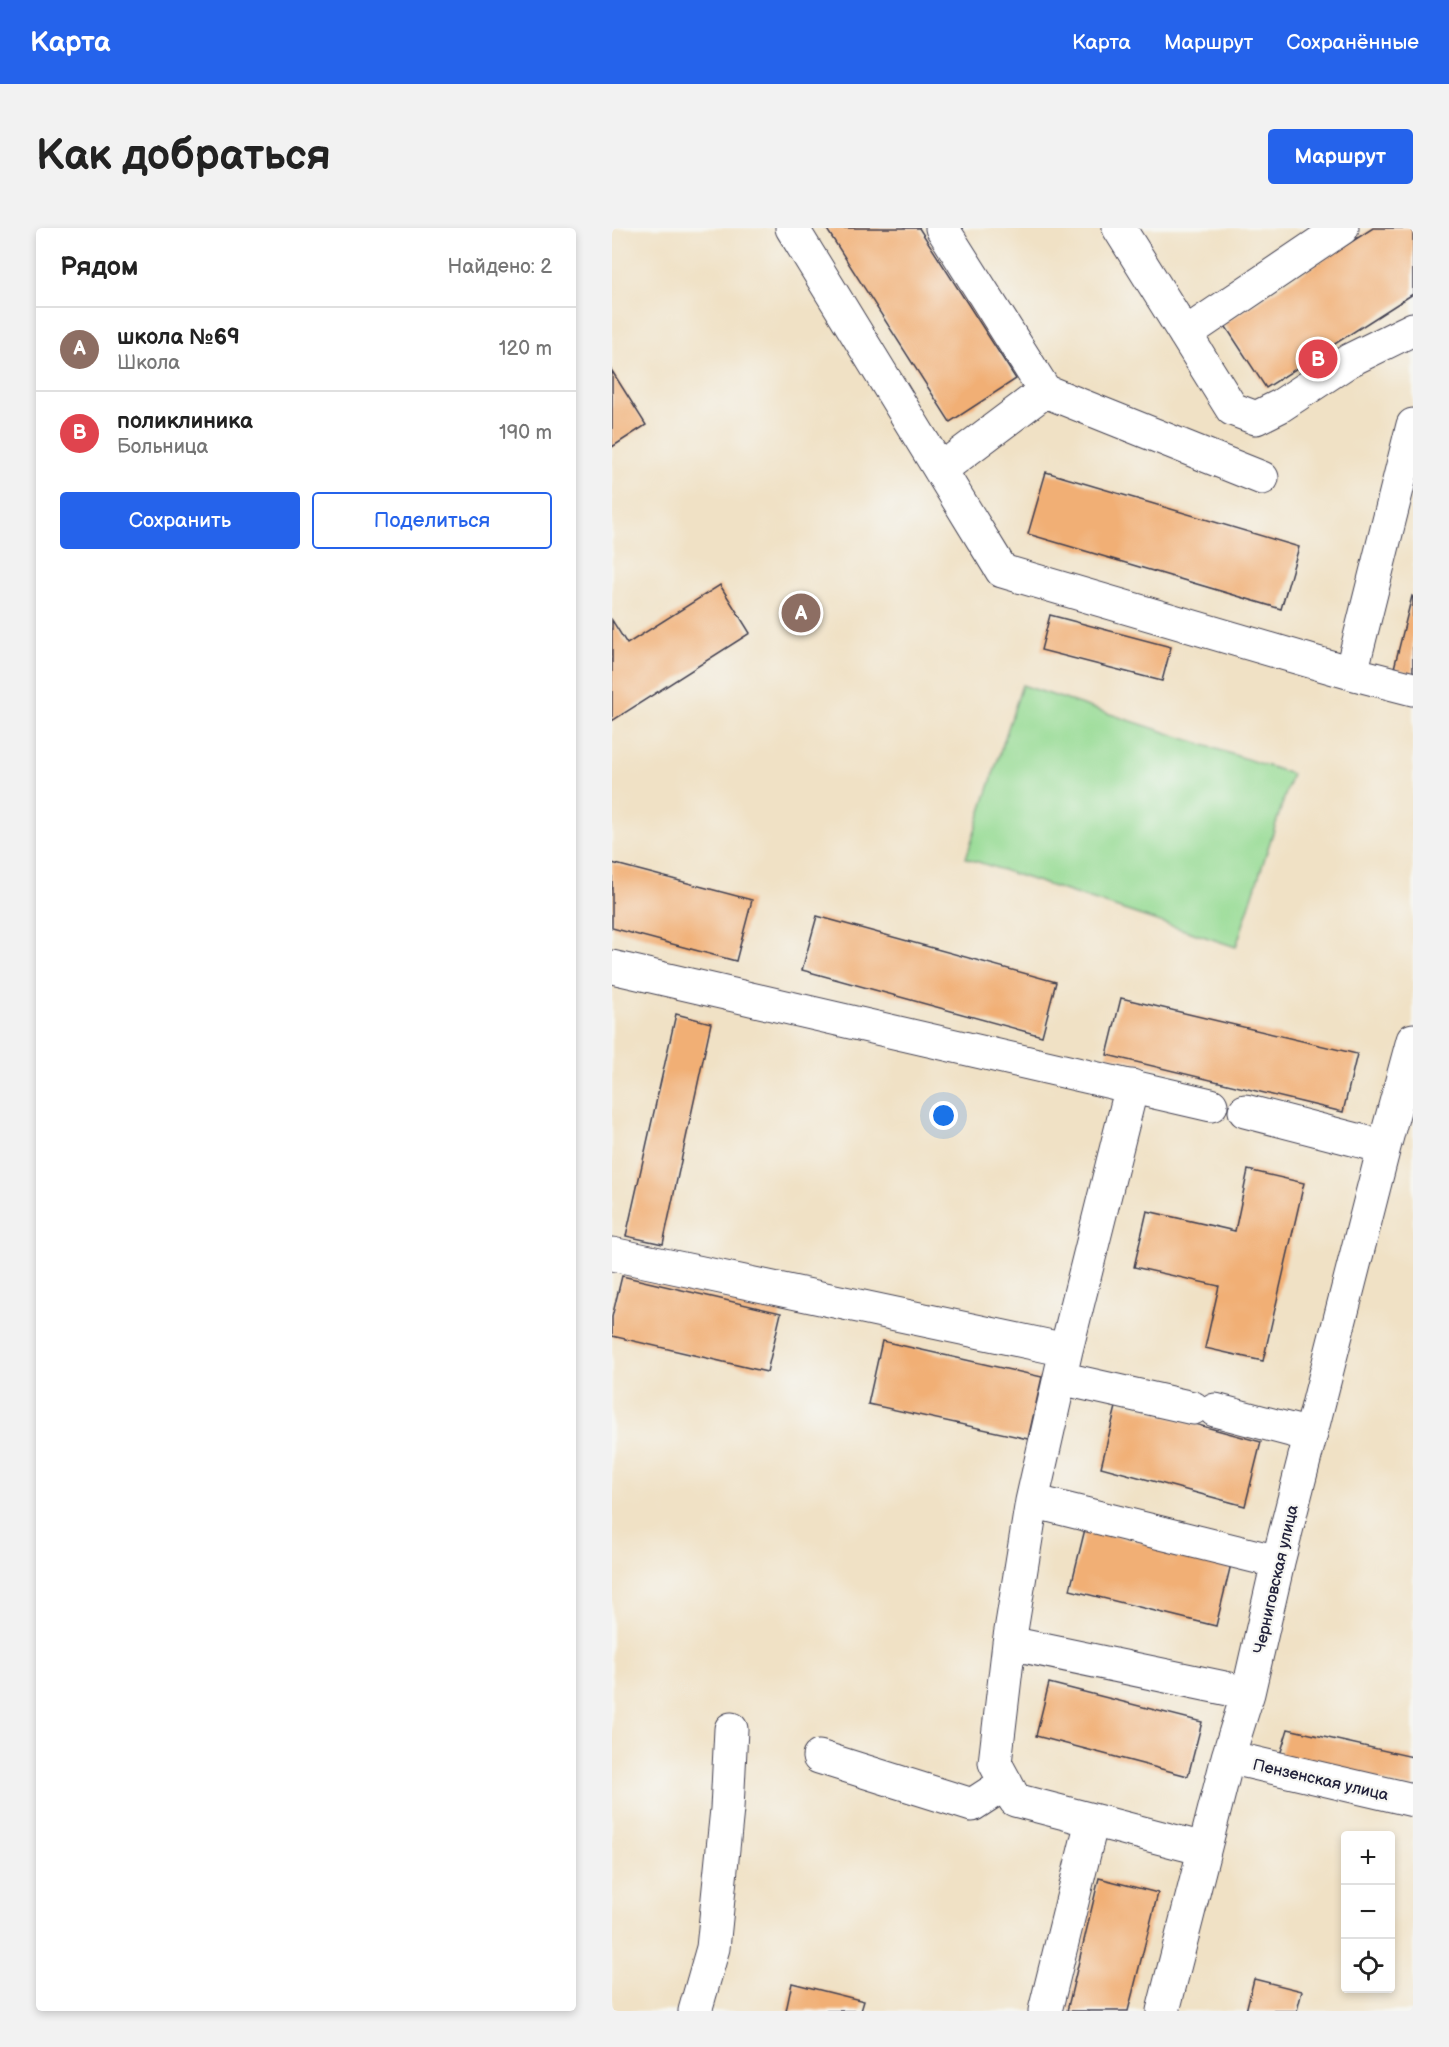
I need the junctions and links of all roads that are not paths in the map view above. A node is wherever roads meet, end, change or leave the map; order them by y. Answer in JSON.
{"nodes":[{"id":1,"x":792,"y":228,"type":"edge"},
{"id":2,"x":942,"y":228,"type":"edge"},
{"id":3,"x":1119,"y":228,"type":"edge"},
{"id":4,"x":1342,"y":228,"type":"edge"},
{"id":5,"x":1413,"y":329,"type":"edge"},
{"id":6,"x":1185,"y":334,"type":"junction"},
{"id":7,"x":1046,"y":391,"type":"junction"},
{"id":8,"x":1413,"y":425,"type":"edge"},
{"id":9,"x":940,"y":470,"type":"junction"},
{"id":10,"x":1262,"y":478,"type":"dead end"},
{"id":11,"x":1351,"y":673,"type":"junction"},
{"id":12,"x":1413,"y":689,"type":"edge"},
{"id":13,"x":612,"y":967,"type":"edge"},
{"id":14,"x":1413,"y":1040,"type":"edge"},
{"id":15,"x":1132,"y":1086,"type":"junction"},
{"id":16,"x":1211,"y":1105,"type":"dead end"},
{"id":17,"x":1245,"y":1111,"type":"dead end"},
{"id":18,"x":1384,"y":1147,"type":"junction"},
{"id":19,"x":612,"y":1254,"type":"edge"},
{"id":20,"x":1063,"y":1364,"type":"junction"},
{"id":21,"x":1310,"y":1435,"type":"junction"},
{"id":22,"x":1032,"y":1501,"type":"junction"},
{"id":23,"x":1278,"y":1562,"type":"junction"},
{"id":24,"x":1009,"y":1643,"type":"junction"},
{"id":25,"x":1248,"y":1694,"type":"junction"},
{"id":26,"x":731,"y":1729,"type":"dead end"},
{"id":27,"x":819,"y":1757,"type":"dead end"},
{"id":28,"x":1228,"y":1757,"type":"junction"},
{"id":29,"x":1006,"y":1783,"type":"junction"},
{"id":30,"x":1413,"y":1800,"type":"edge"},
{"id":31,"x":1092,"y":1821,"type":"junction"},
{"id":32,"x":1204,"y":1849,"type":"junction"},
{"id":33,"x":695,"y":2011,"type":"edge"},
{"id":34,"x":1045,"y":2011,"type":"edge"},
{"id":35,"x":1164,"y":2011,"type":"edge"}],
"edges":[{"from":1,"to":9,"type":"street"},
{"from":2,"to":7,"type":"street"},
{"from":3,"to":6,"type":"street"},
{"from":4,"to":6,"type":"street"},
{"from":5,"to":6,"type":"street"},
{"from":7,"to":9,"type":"street"},
{"from":7,"to":10,"type":"street"},
{"from":8,"to":11,"type":"street"},
{"from":9,"to":11,"type":"street"},
{"from":11,"to":12,"type":"street"},
{"from":13,"to":15,"type":"street"},
{"from":14,"to":18,"type":"street","name":"Черниговская улица"},
{"from":15,"to":16,"type":"street"},
{"from":15,"to":20,"type":"street"},
{"from":17,"to":18,"type":"street"},
{"from":18,"to":21,"type":"street","name":"Черниговская улица"},
{"from":19,"to":20,"type":"street"},
{"from":20,"to":21,"type":"street"},
{"from":20,"to":22,"type":"street"},
{"from":21,"to":23,"type":"street","name":"Черниговская улица"},
{"from":22,"to":23,"type":"street"},
{"from":22,"to":24,"type":"street"},
{"from":23,"to":25,"type":"street","name":"Черниговская улица"},
{"from":24,"to":25,"type":"street"},
{"from":24,"to":29,"type":"street"},
{"from":25,"to":28,"type":"street","name":"Черниговская улица"},
{"from":26,"to":33,"type":"street"},
{"from":27,"to":29,"type":"street"},
{"from":28,"to":30,"type":"street","name":"Пензенская улица"},
{"from":28,"to":32,"type":"street","name":"Черниговская улица"},
{"from":29,"to":31,"type":"street"},
{"from":31,"to":32,"type":"street"},
{"from":31,"to":34,"type":"street"},
{"from":32,"to":35,"type":"street","name":"Черниговская улица"}]}
